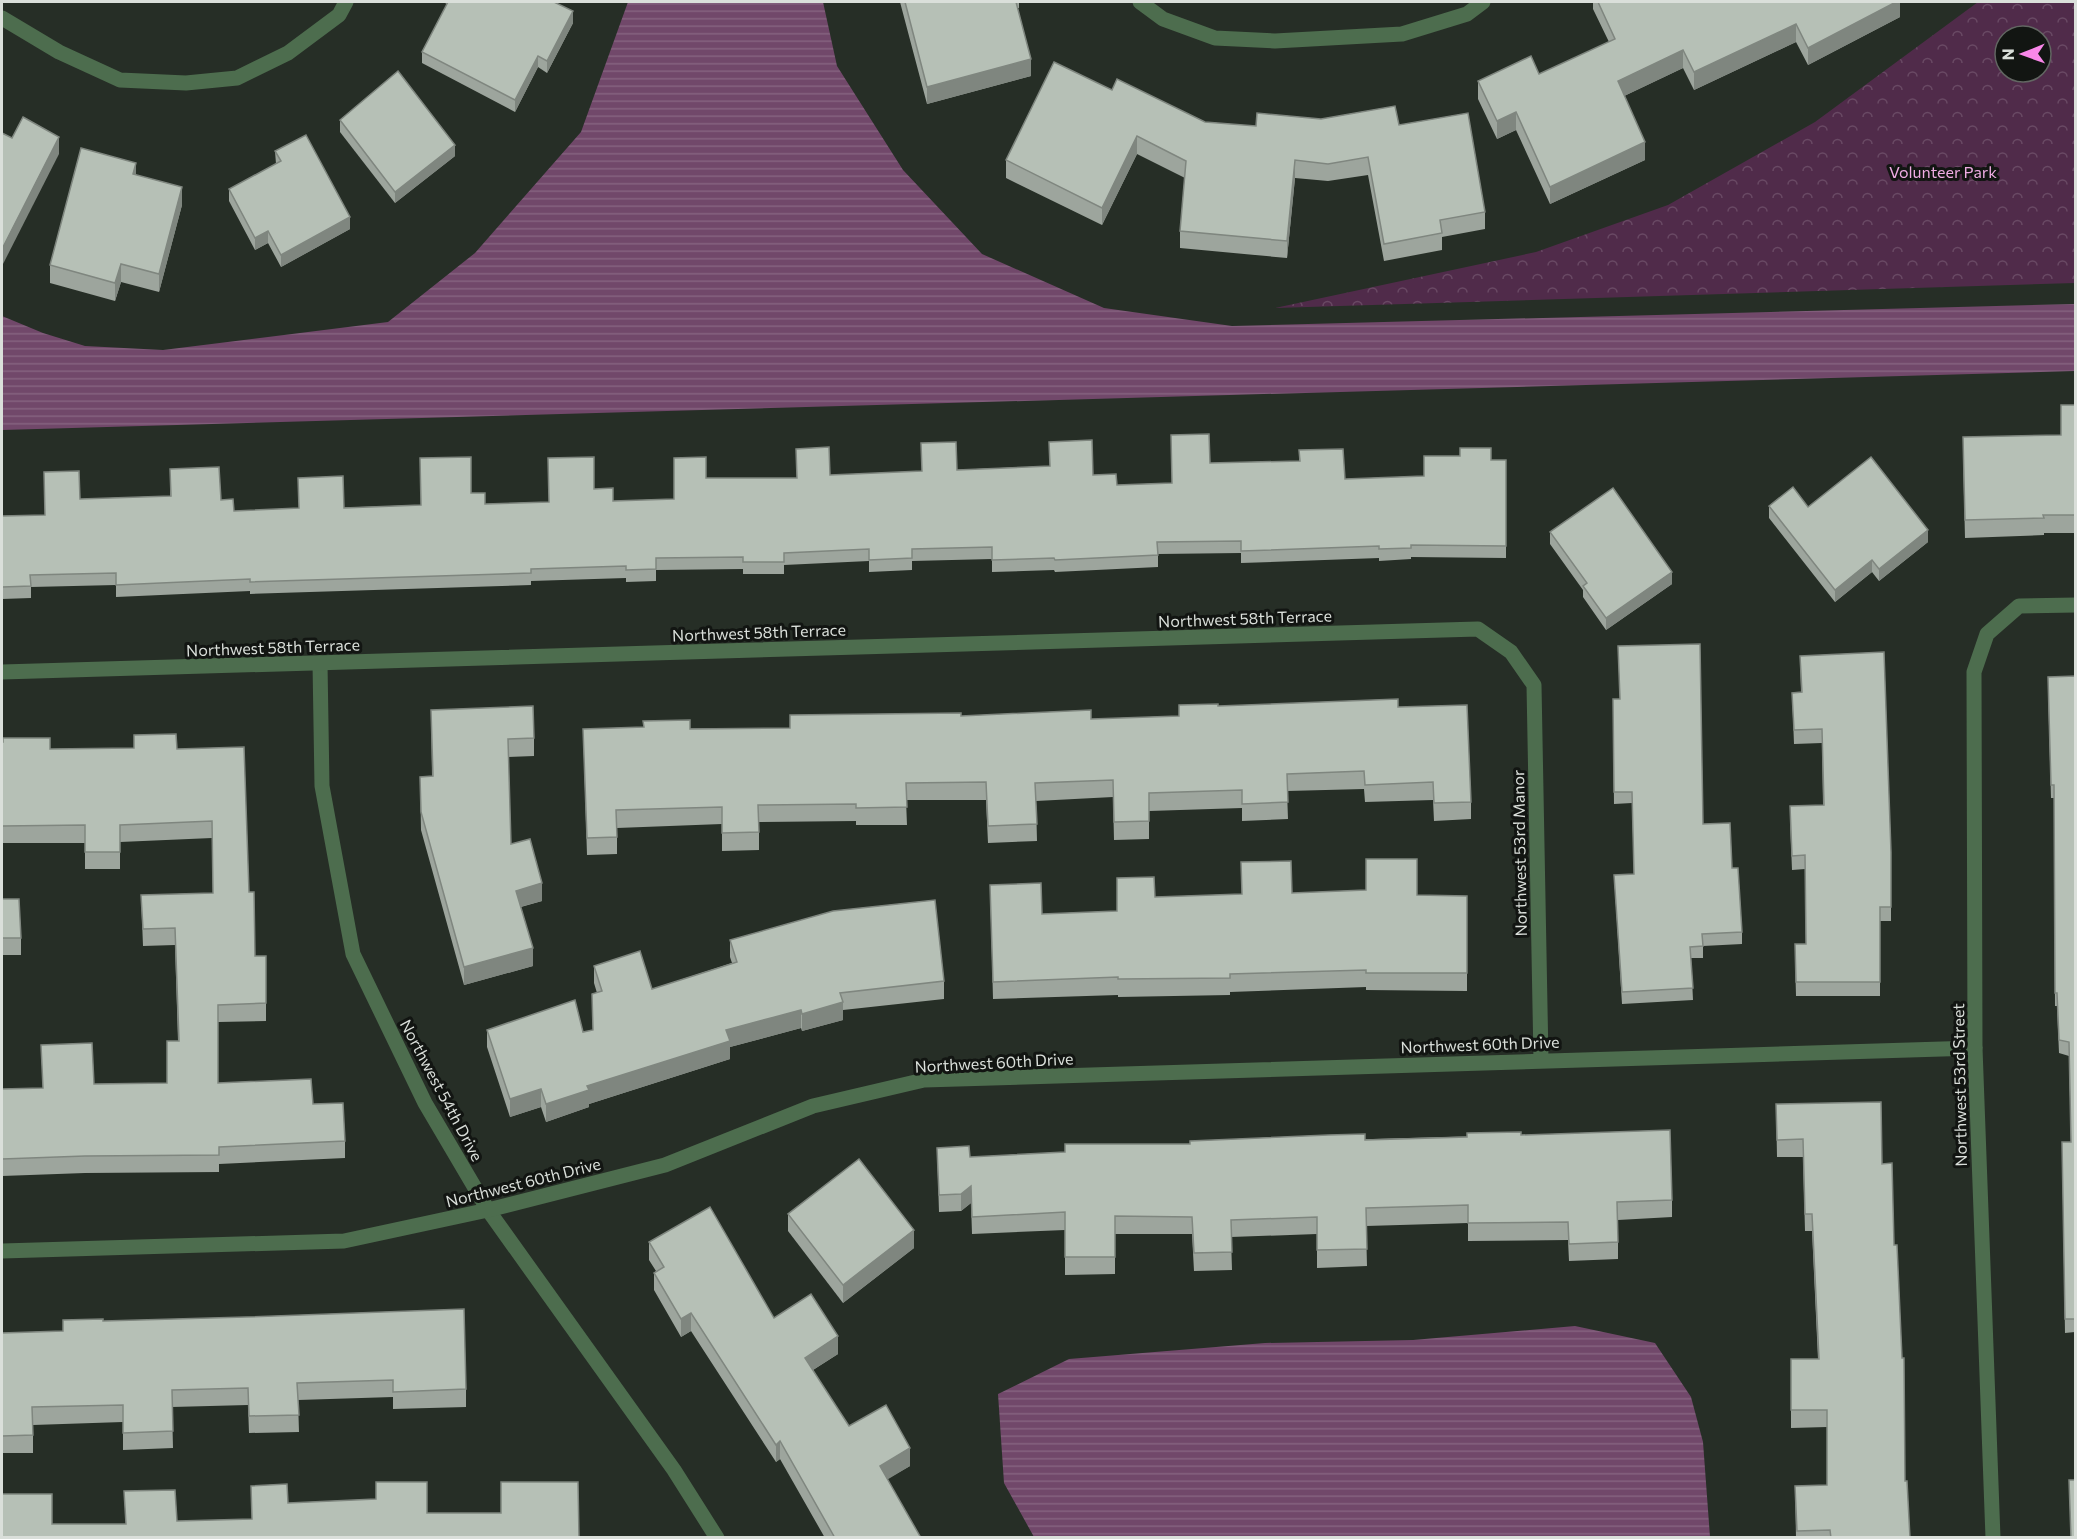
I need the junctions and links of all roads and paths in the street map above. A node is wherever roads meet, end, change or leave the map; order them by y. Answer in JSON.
{"nodes":[{"id":1,"x":346,"y":2,"type":"edge"},
{"id":2,"x":1140,"y":2,"type":"edge"},
{"id":3,"x":1483,"y":2,"type":"edge"},
{"id":4,"x":2,"y":18,"type":"edge"},
{"id":5,"x":2076,"y":605,"type":"edge"},
{"id":6,"x":1511,"y":652,"type":"joint"},
{"id":7,"x":320,"y":663,"type":"junction"},
{"id":8,"x":2,"y":672,"type":"edge"},
{"id":9,"x":1975,"y":1048,"type":"junction"},
{"id":10,"x":1541,"y":1060,"type":"junction"},
{"id":11,"x":488,"y":1210,"type":"junction"},
{"id":12,"x":2,"y":1251,"type":"edge"},
{"id":13,"x":717,"y":1538,"type":"edge"},
{"id":14,"x":1993,"y":1538,"type":"edge"}],
"edges":[{"from":1,"to":4,"type":"street"},
{"from":2,"to":3,"type":"street"},
{"from":5,"to":9,"type":"street","name":"Northwest 53rd Street"},
{"from":6,"to":7,"type":"street","name":"Northwest 58th Terrace"},
{"from":6,"to":10,"type":"street","name":"Northwest 53rd Manor"},
{"from":7,"to":8,"type":"street","name":"Northwest 58th Terrace"},
{"from":7,"to":11,"type":"street","name":"Northwest 54th Drive"},
{"from":9,"to":10,"type":"street","name":"Northwest 60th Drive"},
{"from":9,"to":14,"type":"street","name":"Northwest 53rd Street"},
{"from":10,"to":11,"type":"street","name":"Northwest 60th Drive"},
{"from":11,"to":12,"type":"street","name":"Northwest 60th Drive"},
{"from":11,"to":13,"type":"street","name":"Northwest 54th Drive"}]}
